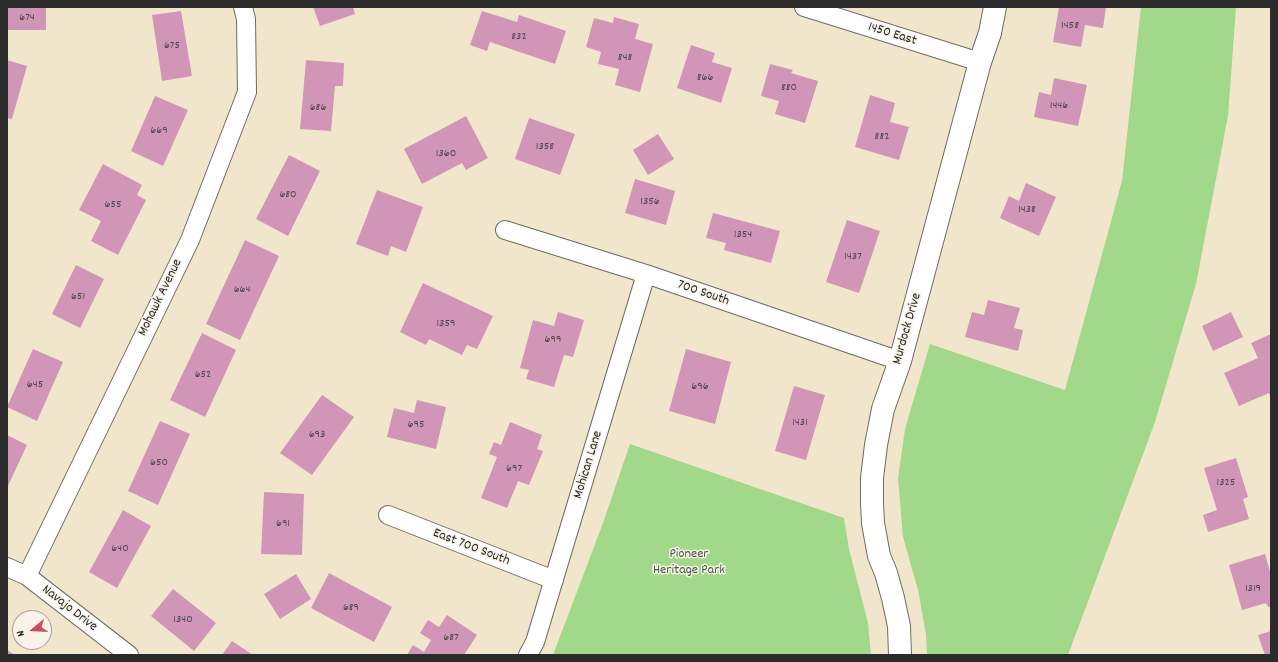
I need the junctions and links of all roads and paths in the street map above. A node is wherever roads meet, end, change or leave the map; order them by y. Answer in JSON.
{"nodes":[{"id":1,"x":243,"y":7,"type":"edge"},
{"id":2,"x":804,"y":7,"type":"edge"},
{"id":3,"x":995,"y":7,"type":"edge"},
{"id":4,"x":980,"y":62,"type":"junction"},
{"id":5,"x":504,"y":230,"type":"dead end"},
{"id":6,"x":646,"y":274,"type":"junction"},
{"id":7,"x":900,"y":361,"type":"junction"},
{"id":8,"x":388,"y":515,"type":"dead end"},
{"id":9,"x":7,"y":567,"type":"edge"},
{"id":10,"x":27,"y":576,"type":"junction"},
{"id":11,"x":554,"y":580,"type":"junction"},
{"id":12,"x":129,"y":655,"type":"edge"},
{"id":13,"x":528,"y":655,"type":"edge"},
{"id":14,"x":900,"y":655,"type":"edge"}],
"edges":[{"from":1,"to":10,"type":"street","name":"Mohawk Avenue"},
{"from":2,"to":4,"type":"street","name":"1450 East"},
{"from":3,"to":4,"type":"street","name":"Murdock Drive"},
{"from":4,"to":7,"type":"street","name":"Murdock Drive"},
{"from":5,"to":6,"type":"street","name":"700 South"},
{"from":6,"to":7,"type":"street","name":"700 South"},
{"from":6,"to":11,"type":"street","name":"Mohican Lane"},
{"from":7,"to":14,"type":"street","name":"Murdock Drive"},
{"from":8,"to":11,"type":"street","name":"East 700 South"},
{"from":9,"to":10,"type":"street","name":"Navajo Drive"},
{"from":10,"to":12,"type":"street","name":"Navajo Drive"},
{"from":11,"to":13,"type":"street","name":"Mohican Lane"}]}
